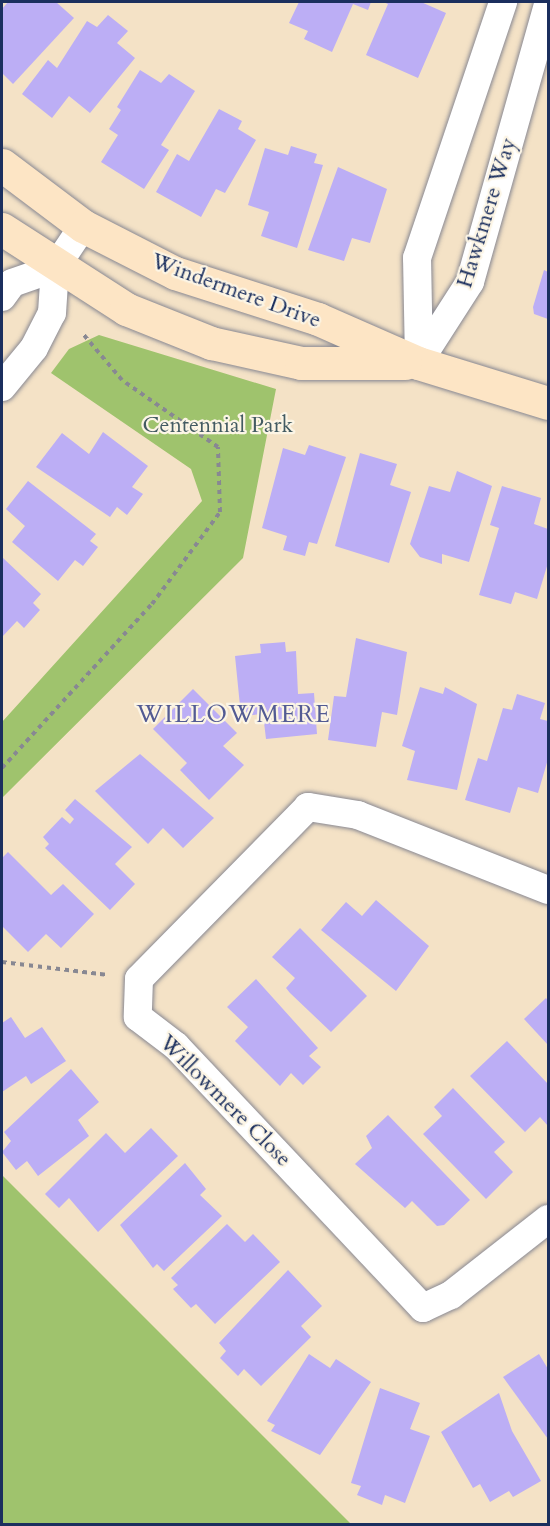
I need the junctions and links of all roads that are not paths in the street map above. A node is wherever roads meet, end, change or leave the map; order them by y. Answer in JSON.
{"nodes":[{"id":1,"x":503,"y":2,"type":"edge"},
{"id":2,"x":549,"y":4,"type":"edge"},
{"id":3,"x":2,"y":165,"type":"edge"},
{"id":4,"x":83,"y":226,"type":"junction"},
{"id":5,"x":2,"y":229,"type":"edge"},
{"id":6,"x":55,"y":268,"type":"junction"},
{"id":7,"x":2,"y":297,"type":"edge"},
{"id":8,"x":418,"y":363,"type":"junction"},
{"id":9,"x":2,"y":387,"type":"edge"},
{"id":10,"x":549,"y":403,"type":"edge"},
{"id":11,"x":549,"y":890,"type":"edge"},
{"id":12,"x":549,"y":1219,"type":"edge"}],
"edges":[{"from":1,"to":8,"type":"street","name":"Hawkmere Way"},
{"from":2,"to":8,"type":"street","name":"Hawkmere Way"},
{"from":3,"to":4,"type":"street","name":"Windermere Drive"},
{"from":4,"to":6,"type":"street"},
{"from":4,"to":8,"type":"street","name":"Windermere Drive"},
{"from":5,"to":6,"type":"street","name":"Windermere Drive"},
{"from":6,"to":7,"type":"street"},
{"from":6,"to":8,"type":"street","name":"Windermere Drive"},
{"from":6,"to":9,"type":"street"},
{"from":8,"to":10,"type":"street","name":"Windermere Drive"},
{"from":11,"to":12,"type":"street","name":"Willowmere Close"}]}
